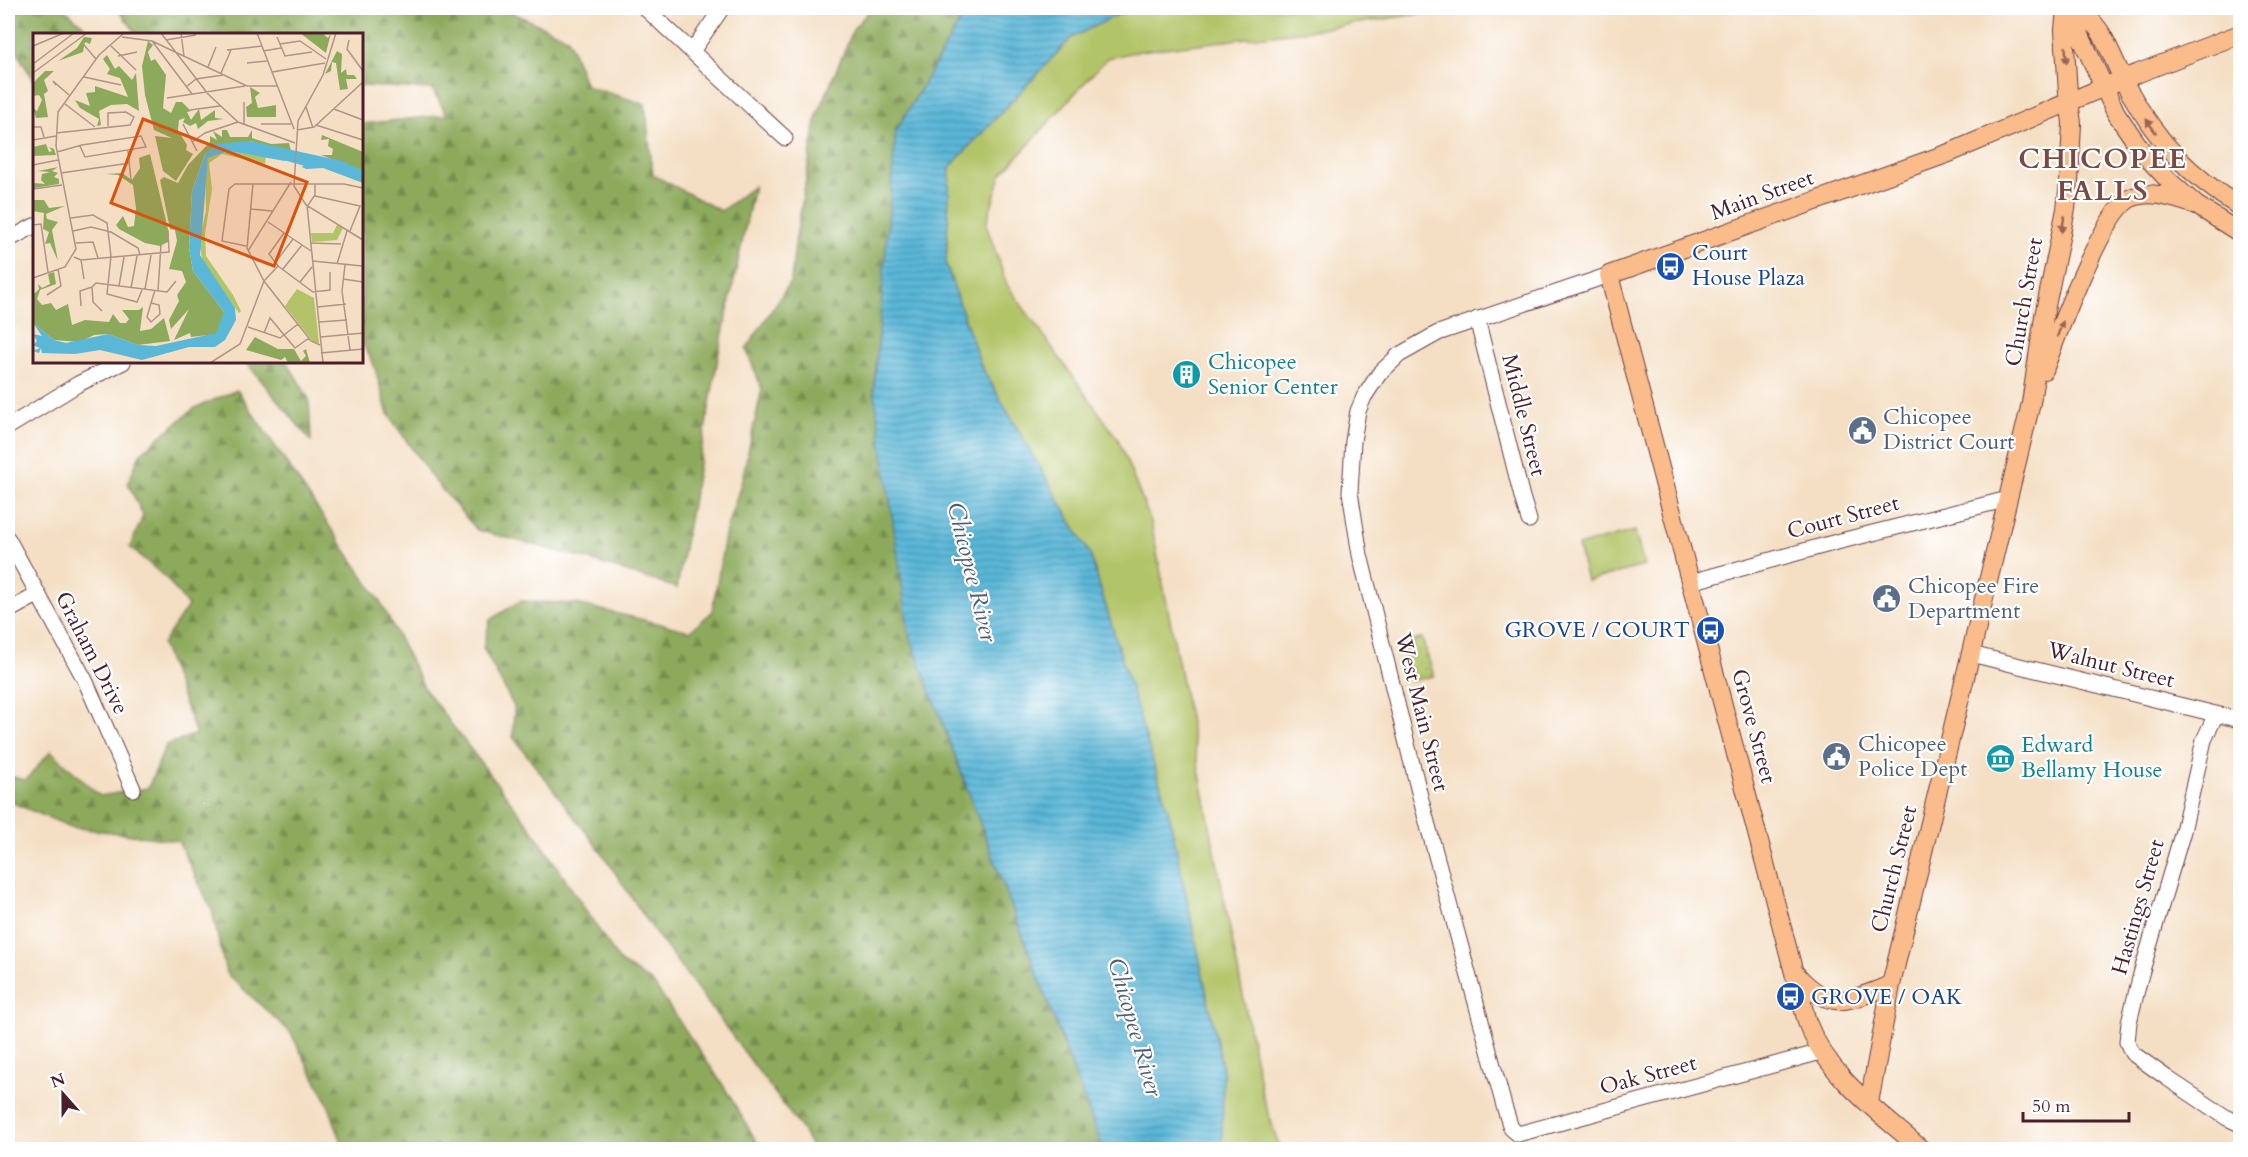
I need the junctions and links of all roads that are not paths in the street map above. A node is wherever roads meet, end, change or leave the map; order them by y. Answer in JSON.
{"nodes":[{"id":1,"x":645,"y":8,"type":"edge"},
{"id":2,"x":722,"y":8,"type":"edge"},
{"id":3,"x":2067,"y":8,"type":"edge"},
{"id":4,"x":2081,"y":8,"type":"edge"},
{"id":5,"x":2241,"y":34,"type":"edge"},
{"id":6,"x":693,"y":50,"type":"junction"},
{"id":7,"x":2123,"y":79,"type":"junction"},
{"id":8,"x":2104,"y":88,"type":"junction"},
{"id":9,"x":2070,"y":103,"type":"junction"},
{"id":10,"x":785,"y":138,"type":"dead end"},
{"id":11,"x":2196,"y":205,"type":"junction"},
{"id":12,"x":2241,"y":207,"type":"edge"},
{"id":13,"x":33,"y":227,"type":"edge"},
{"id":14,"x":2240,"y":233,"type":"edge"},
{"id":15,"x":8,"y":240,"type":"edge"},
{"id":16,"x":1609,"y":275,"type":"junction"},
{"id":17,"x":1477,"y":319,"type":"junction"},
{"id":18,"x":1415,"y":345,"type":"joint"},
{"id":19,"x":121,"y":363,"type":"edge"},
{"id":20,"x":2031,"y":403,"type":"junction"},
{"id":21,"x":8,"y":427,"type":"edge"},
{"id":22,"x":2008,"y":499,"type":"junction"},
{"id":23,"x":1529,"y":520,"type":"dead end"},
{"id":24,"x":8,"y":539,"type":"edge"},
{"id":25,"x":1691,"y":582,"type":"junction"},
{"id":26,"x":37,"y":595,"type":"junction"},
{"id":27,"x":8,"y":611,"type":"edge"},
{"id":28,"x":1971,"y":654,"type":"junction"},
{"id":29,"x":2216,"y":714,"type":"junction"},
{"id":30,"x":2241,"y":720,"type":"edge"},
{"id":31,"x":133,"y":789,"type":"dead end"},
{"id":32,"x":1793,"y":970,"type":"junction"},
{"id":33,"x":1891,"y":986,"type":"junction"},
{"id":34,"x":1821,"y":1052,"type":"junction"},
{"id":35,"x":1869,"y":1103,"type":"junction"},
{"id":36,"x":1504,"y":1106,"type":"joint"},
{"id":37,"x":2241,"y":1124,"type":"edge"},
{"id":38,"x":1922,"y":1149,"type":"edge"}],
"edges":[{"from":1,"to":6,"type":"street"},
{"from":2,"to":6,"type":"street"},
{"from":3,"to":8,"type":"main road"},
{"from":3,"to":9,"type":"main road","name":"Church Street","one_way":true},
{"from":4,"to":7,"type":"main road"},
{"from":5,"to":7,"type":"main road","name":"Main Street"},
{"from":6,"to":10,"type":"street"},
{"from":7,"to":8,"type":"main road","name":"Main Street"},
{"from":12,"to":7,"type":"main road","one_way":true},
{"from":8,"to":9,"type":"main road","name":"Main Street"},
{"from":8,"to":11,"type":"main road"},
{"from":9,"to":16,"type":"main road","name":"Main Street"},
{"from":9,"to":20,"type":"main road","name":"Church Street","one_way":true},
{"from":11,"to":14,"type":"main road"},
{"from":20,"to":11,"type":"main road","name":"Church Street","one_way":true},
{"from":13,"to":15,"type":"street"},
{"from":16,"to":17,"type":"street","name":"Main Street"},
{"from":16,"to":25,"type":"main road","name":"Grove Street"},
{"from":17,"to":18,"type":"street","name":"Main Street"},
{"from":17,"to":23,"type":"street","name":"Middle Street"},
{"from":18,"to":36,"type":"street","name":"West Main Street"},
{"from":19,"to":21,"type":"street"},
{"from":20,"to":22,"type":"main road","name":"Church Street"},
{"from":22,"to":25,"type":"street","name":"Court Street"},
{"from":22,"to":28,"type":"main road","name":"Church Street"},
{"from":24,"to":26,"type":"street","name":"Graham Drive"},
{"from":25,"to":32,"type":"main road","name":"Grove Street"},
{"from":26,"to":27,"type":"street"},
{"from":26,"to":31,"type":"street","name":"Graham Drive"},
{"from":28,"to":29,"type":"street","name":"Walnut Street"},
{"from":28,"to":33,"type":"main road","name":"Church Street"},
{"from":29,"to":30,"type":"street","name":"Walnut Street"},
{"from":29,"to":37,"type":"street","name":"Hastings Street"},
{"from":32,"to":33,"type":"main road"},
{"from":32,"to":34,"type":"main road","name":"Grove Street"},
{"from":33,"to":35,"type":"main road","name":"Church Street"},
{"from":34,"to":35,"type":"main road","name":"Grove Street"},
{"from":34,"to":36,"type":"street","name":"Oak Street"},
{"from":35,"to":38,"type":"main road","name":"Grove Street"}]}
